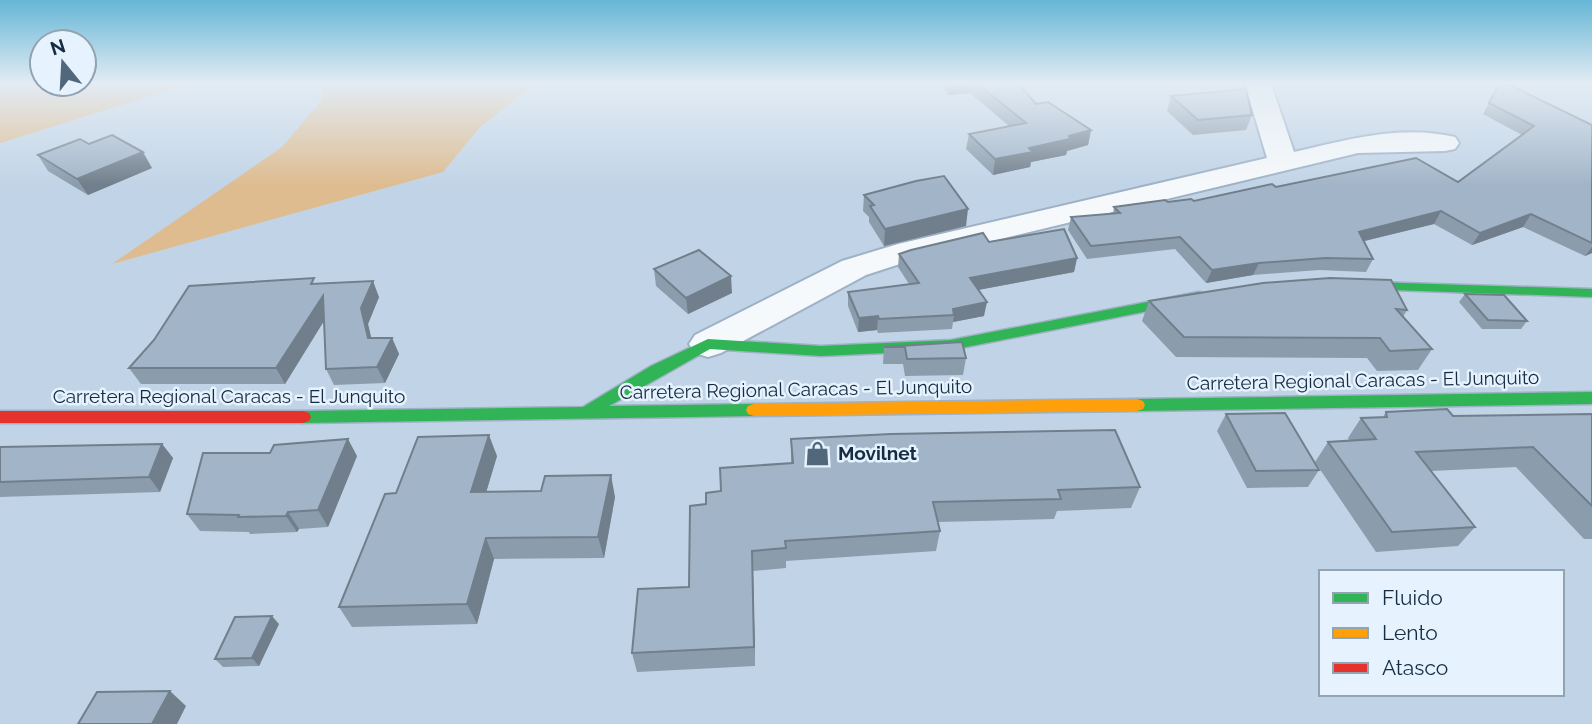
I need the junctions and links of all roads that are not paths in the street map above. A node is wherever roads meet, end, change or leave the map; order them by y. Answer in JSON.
{"nodes":[{"id":1,"x":1269,"y":118,"type":"edge"},
{"id":2,"x":1445,"y":143,"type":"dead end"},
{"id":3,"x":1283,"y":163,"type":"junction"},
{"id":4,"x":1319,"y":284,"type":"edge"},
{"id":5,"x":1592,"y":293,"type":"edge"},
{"id":6,"x":1215,"y":295,"type":"edge"},
{"id":7,"x":708,"y":344,"type":"junction"},
{"id":8,"x":1592,"y":398,"type":"edge"},
{"id":9,"x":585,"y":413,"type":"junction"},
{"id":10,"x":0,"y":417,"type":"edge"}],
"edges":[{"from":1,"to":3,"type":"street"},
{"from":2,"to":3,"type":"street"},
{"from":3,"to":7,"type":"street"},
{"from":4,"to":5,"type":"main road"},
{"from":6,"to":7,"type":"main road"},
{"from":7,"to":9,"type":"main road"},
{"from":8,"to":9,"type":"main road","name":"Carretera Regional Caracas - El Junquito"},
{"from":9,"to":10,"type":"main road","name":"Carretera Regional Caracas - El Junquito"}]}
